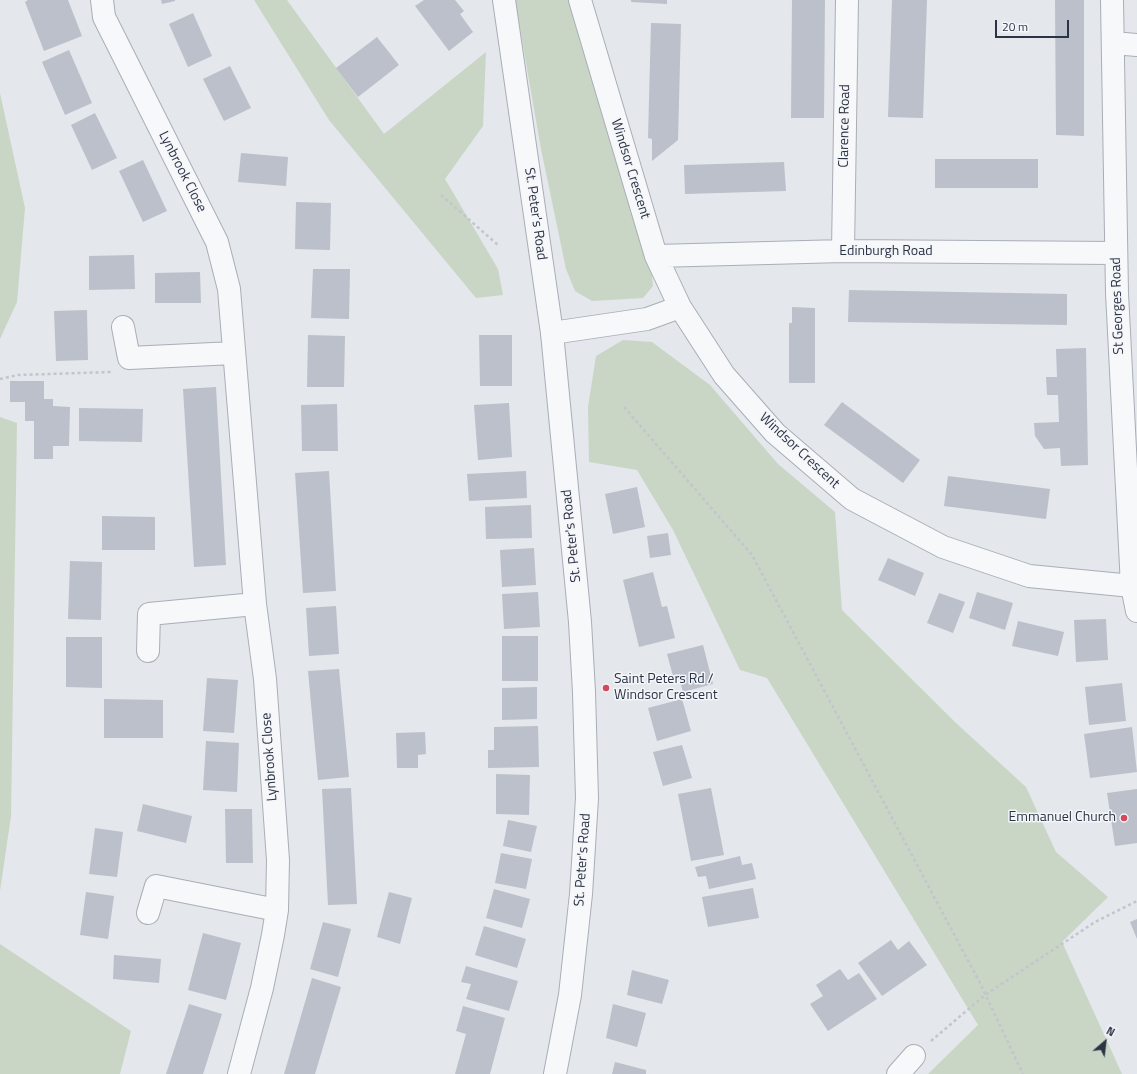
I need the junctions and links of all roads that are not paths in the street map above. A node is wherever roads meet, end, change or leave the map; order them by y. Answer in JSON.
{"nodes":[{"id":1,"x":102,"y":0,"type":"edge"},
{"id":2,"x":504,"y":0,"type":"edge"},
{"id":3,"x":580,"y":0,"type":"edge"},
{"id":4,"x":847,"y":0,"type":"edge"},
{"id":5,"x":1112,"y":0,"type":"edge"},
{"id":6,"x":1113,"y":43,"type":"junction"},
{"id":7,"x":1137,"y":45,"type":"edge"},
{"id":8,"x":843,"y":251,"type":"junction"},
{"id":9,"x":1116,"y":253,"type":"junction"},
{"id":10,"x":656,"y":256,"type":"junction"},
{"id":11,"x":680,"y":307,"type":"junction"},
{"id":12,"x":122,"y":327,"type":"dead end"},
{"id":13,"x":552,"y":333,"type":"junction"},
{"id":14,"x":234,"y":353,"type":"junction"},
{"id":15,"x":1132,"y":586,"type":"junction"},
{"id":16,"x":255,"y":604,"type":"junction"},
{"id":17,"x":1137,"y":611,"type":"edge"},
{"id":18,"x":148,"y":652,"type":"dead end"},
{"id":19,"x":277,"y":910,"type":"junction"},
{"id":20,"x":148,"y":913,"type":"dead end"},
{"id":21,"x":914,"y":1056,"type":"road end"},
{"id":22,"x":239,"y":1074,"type":"edge"},
{"id":23,"x":554,"y":1074,"type":"edge"},
{"id":24,"x":898,"y":1074,"type":"edge"}],
"edges":[{"from":1,"to":14,"type":"street","name":"Lynbrook Close"},
{"from":2,"to":13,"type":"street","name":"St. Peter's Road"},
{"from":3,"to":10,"type":"street","name":"Windsor Crescent"},
{"from":4,"to":8,"type":"street","name":"Clarence Road"},
{"from":5,"to":6,"type":"street","name":"St Georges Road"},
{"from":6,"to":7,"type":"street"},
{"from":6,"to":9,"type":"street","name":"St Georges Road"},
{"from":8,"to":9,"type":"street","name":"Edinburgh Road"},
{"from":8,"to":10,"type":"street","name":"Edinburgh Road"},
{"from":9,"to":15,"type":"street","name":"St Georges Road"},
{"from":10,"to":11,"type":"street","name":"Windsor Crescent"},
{"from":11,"to":13,"type":"street"},
{"from":11,"to":15,"type":"street","name":"Windsor Crescent"},
{"from":12,"to":14,"type":"street"},
{"from":13,"to":23,"type":"street","name":"St. Peter's Road"},
{"from":14,"to":16,"type":"street","name":"Lynbrook Close"},
{"from":15,"to":17,"type":"street","name":"St Georges Road"},
{"from":16,"to":18,"type":"street"},
{"from":16,"to":19,"type":"street","name":"Lynbrook Close"},
{"from":19,"to":20,"type":"street"},
{"from":19,"to":22,"type":"street","name":"Lynbrook Close"},
{"from":21,"to":24,"type":"street"}]}
